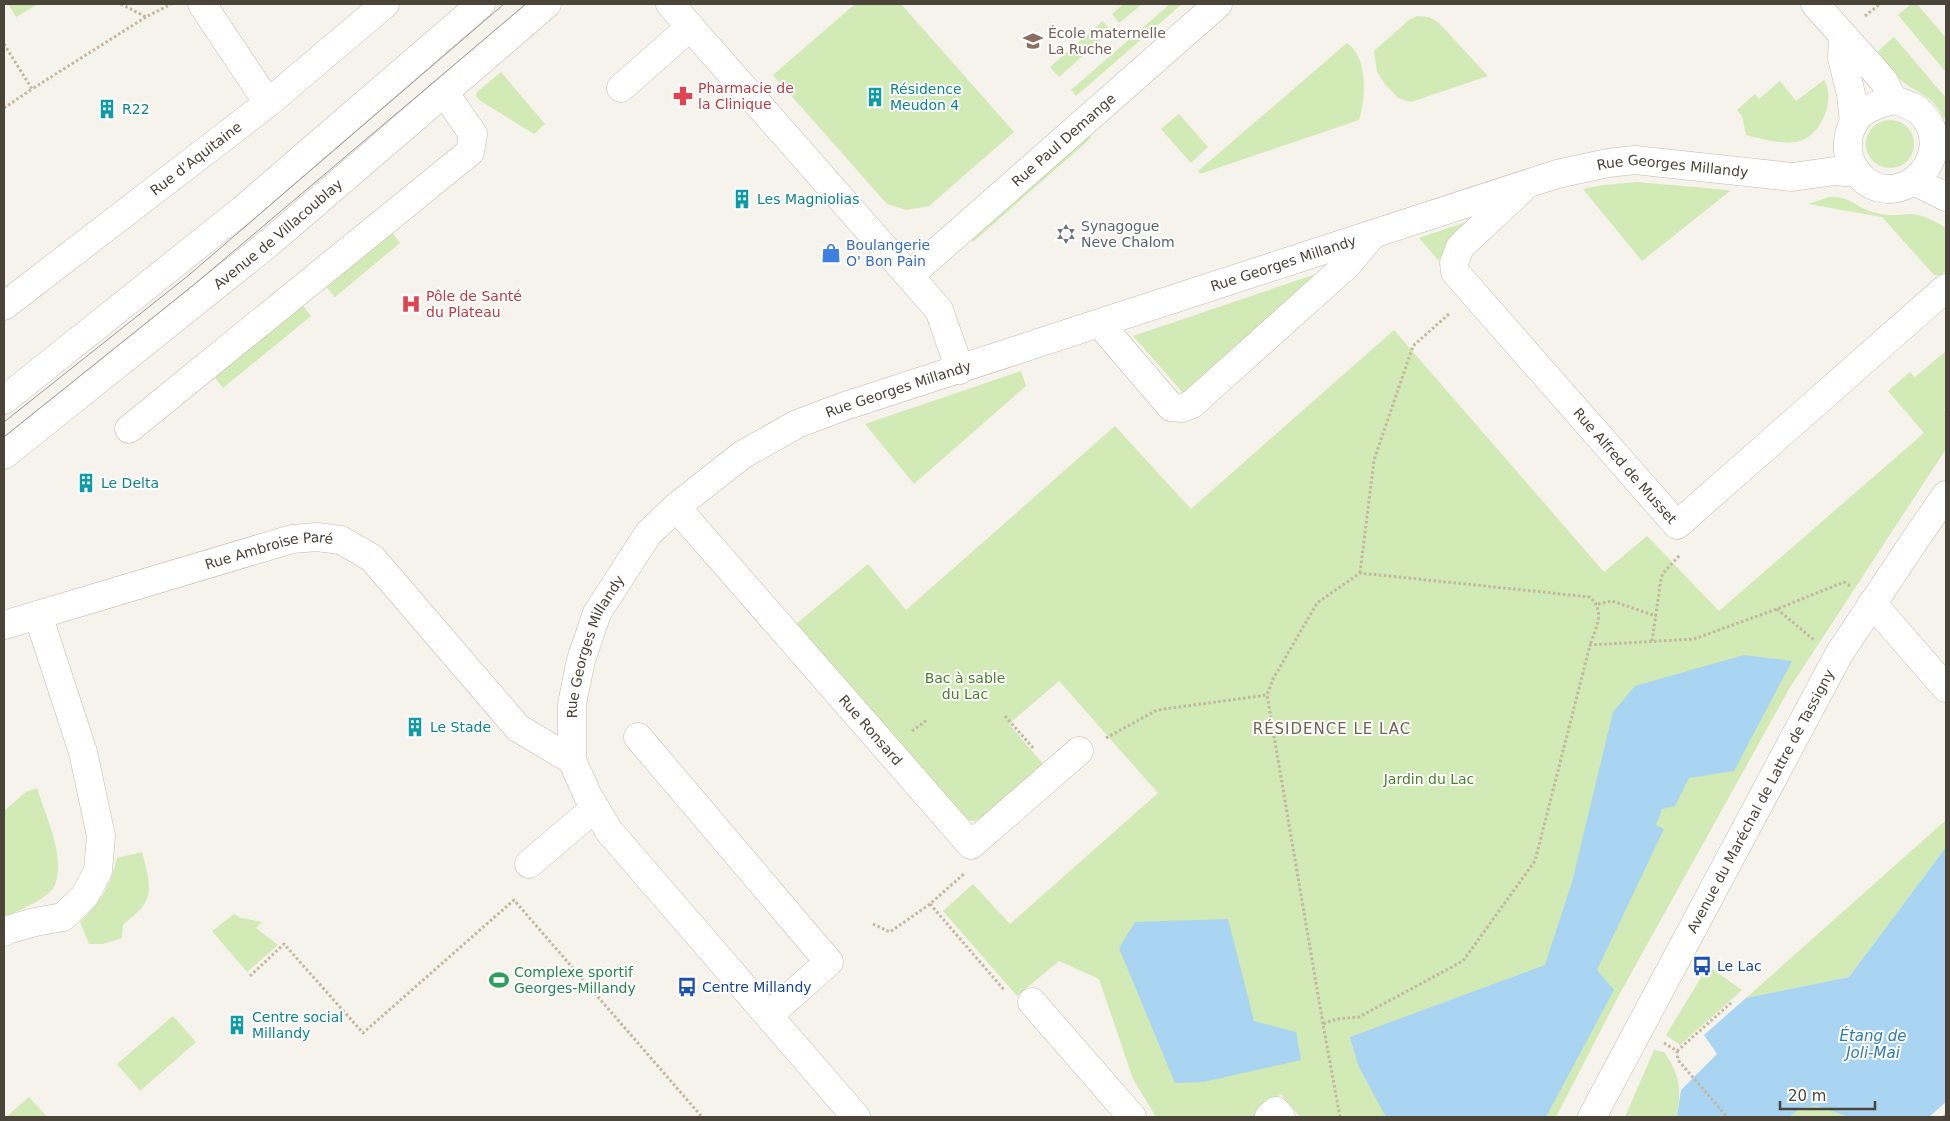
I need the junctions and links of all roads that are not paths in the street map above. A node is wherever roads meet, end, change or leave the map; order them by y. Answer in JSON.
{"nodes":[{"id":1,"x":202,"y":4,"type":"edge"},
{"id":2,"x":385,"y":4,"type":"edge"},
{"id":3,"x":481,"y":4,"type":"edge"},
{"id":4,"x":547,"y":4,"type":"edge"},
{"id":5,"x":670,"y":4,"type":"edge"},
{"id":6,"x":1218,"y":4,"type":"edge"},
{"id":7,"x":1815,"y":4,"type":"edge"},
{"id":8,"x":690,"y":27,"type":"junction"},
{"id":9,"x":1843,"y":35,"type":"junction"},
{"id":10,"x":621,"y":88,"type":"dead end"},
{"id":11,"x":444,"y":92,"type":"junction"},
{"id":12,"x":1893,"y":100,"type":"junction"},
{"id":13,"x":268,"y":103,"type":"junction"},
{"id":14,"x":1854,"y":123,"type":"junction"},
{"id":15,"x":1858,"y":173,"type":"junction"},
{"id":16,"x":1916,"y":182,"type":"junction"},
{"id":17,"x":1528,"y":183,"type":"junction"},
{"id":18,"x":1946,"y":197,"type":"edge"},
{"id":19,"x":1373,"y":234,"type":"junction"},
{"id":20,"x":909,"y":276,"type":"junction"},
{"id":21,"x":1946,"y":288,"type":"edge"},
{"id":22,"x":4,"y":306,"type":"edge"},
{"id":23,"x":1100,"y":324,"type":"junction"},
{"id":24,"x":960,"y":370,"type":"junction"},
{"id":25,"x":4,"y":400,"type":"edge"},
{"id":26,"x":129,"y":430,"type":"dead end"},
{"id":27,"x":4,"y":454,"type":"edge"},
{"id":28,"x":1946,"y":495,"type":"edge"},
{"id":29,"x":676,"y":507,"type":"junction"},
{"id":30,"x":1872,"y":603,"type":"junction"},
{"id":31,"x":38,"y":615,"type":"junction"},
{"id":32,"x":4,"y":625,"type":"edge"},
{"id":33,"x":1946,"y":688,"type":"edge"},
{"id":34,"x":638,"y":738,"type":"dead end"},
{"id":35,"x":1079,"y":751,"type":"road end"},
{"id":36,"x":572,"y":760,"type":"junction"},
{"id":37,"x":596,"y":808,"type":"junction"},
{"id":38,"x":529,"y":864,"type":"dead end"},
{"id":39,"x":4,"y":932,"type":"edge"},
{"id":40,"x":1032,"y":1002,"type":"road end"},
{"id":41,"x":769,"y":1015,"type":"junction"},
{"id":42,"x":856,"y":1117,"type":"edge"},
{"id":43,"x":1132,"y":1117,"type":"edge"},
{"id":44,"x":1269,"y":1117,"type":"edge"},
{"id":45,"x":1281,"y":1117,"type":"edge"},
{"id":46,"x":1592,"y":1117,"type":"edge"}],
"edges":[{"from":1,"to":13,"type":"street"},
{"from":2,"to":13,"type":"street","name":"Rue d’Aquitaine"},
{"from":3,"to":25,"type":"street"},
{"from":4,"to":11,"type":"street","name":"Avenue de Villacoublay"},
{"from":5,"to":8,"type":"street"},
{"from":6,"to":20,"type":"street","name":"Rue Paul Demange"},
{"from":7,"to":9,"type":"street"},
{"from":8,"to":10,"type":"street"},
{"from":8,"to":20,"type":"street"},
{"from":9,"to":12,"type":"street"},
{"from":9,"to":14,"type":"street"},
{"from":11,"to":26,"type":"street"},
{"from":11,"to":27,"type":"street","name":"Avenue de Villacoublay"},
{"from":12,"to":14,"type":"street"},
{"from":12,"to":16,"type":"street"},
{"from":13,"to":22,"type":"street","name":"Rue d’Aquitaine"},
{"from":14,"to":15,"type":"street"},
{"from":15,"to":16,"type":"street"},
{"from":15,"to":17,"type":"street","name":"Rue Georges Millandy"},
{"from":16,"to":18,"type":"street"},
{"from":17,"to":19,"type":"street","name":"Rue Georges Millandy"},
{"from":17,"to":21,"type":"street","name":"Rue Alfred de Musset"},
{"from":19,"to":23,"type":"street","name":"Rue Georges Millandy"},
{"from":19,"to":23,"type":"street"},
{"from":20,"to":24,"type":"street"},
{"from":23,"to":24,"type":"street","name":"Rue Georges Millandy"},
{"from":24,"to":29,"type":"street","name":"Rue Georges Millandy"},
{"from":28,"to":30,"type":"street","name":"Avenue du Maréchal de Lattre de Tassigny"},
{"from":29,"to":35,"type":"street","name":"Rue Ronsard"},
{"from":29,"to":36,"type":"street","name":"Rue Georges Millandy"},
{"from":30,"to":33,"type":"street"},
{"from":30,"to":46,"type":"street","name":"Avenue du Maréchal de Lattre de Tassigny"},
{"from":31,"to":32,"type":"street","name":"Rue Ambroise Paré"},
{"from":31,"to":36,"type":"street","name":"Rue Ambroise Paré"},
{"from":31,"to":39,"type":"street"},
{"from":34,"to":41,"type":"street"},
{"from":36,"to":37,"type":"street","name":"Rue Georges Millandy"},
{"from":37,"to":38,"type":"street"},
{"from":37,"to":41,"type":"street","name":"Rue Georges Millandy"},
{"from":40,"to":43,"type":"street"},
{"from":41,"to":42,"type":"street","name":"Rue Georges Millandy"},
{"from":44,"to":45,"type":"street"}]}
